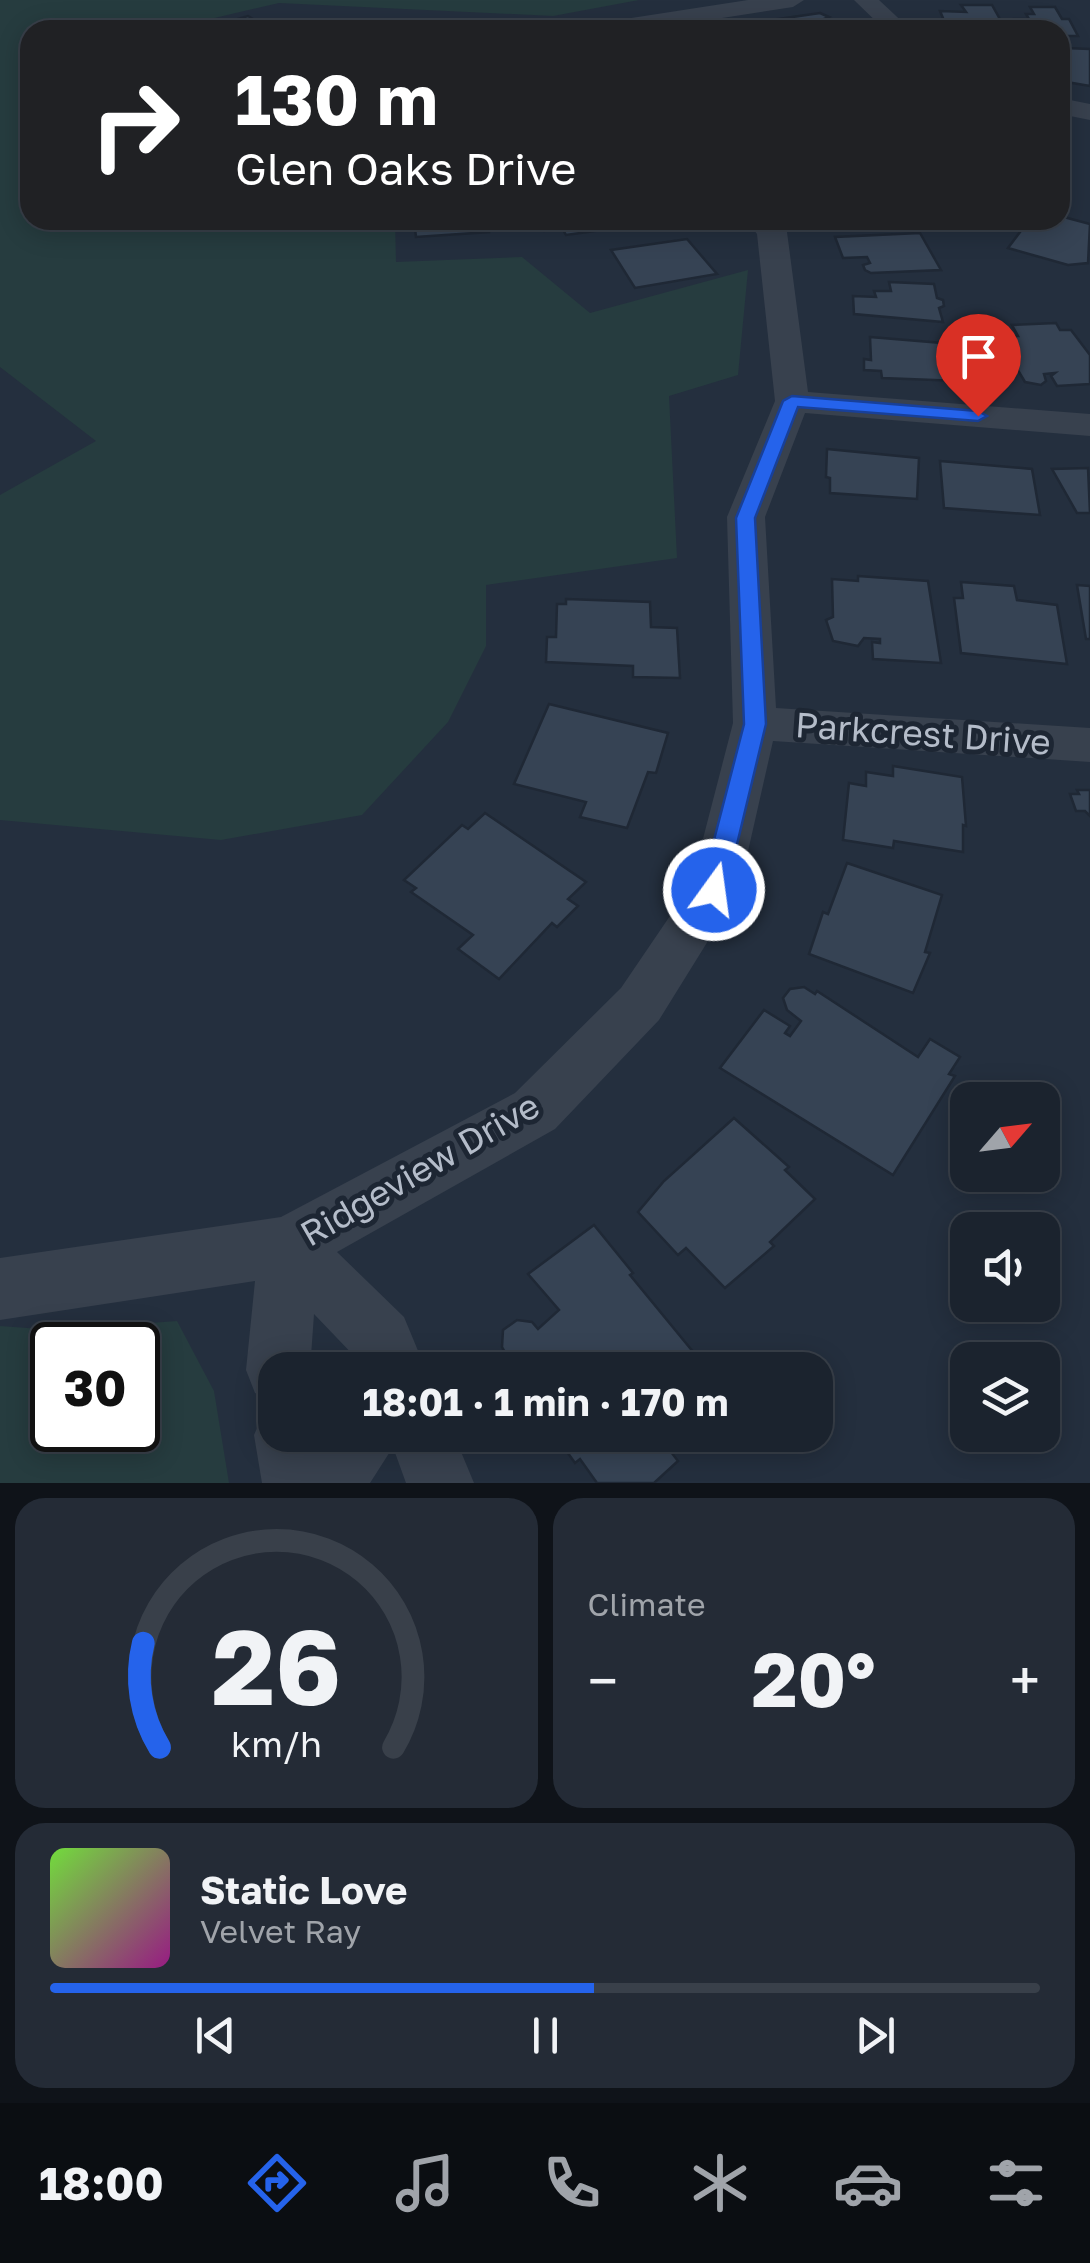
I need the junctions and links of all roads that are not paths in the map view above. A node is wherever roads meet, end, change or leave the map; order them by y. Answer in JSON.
{"nodes":[{"id":1,"x":793,"y":0,"type":"edge"},
{"id":2,"x":865,"y":0,"type":"edge"},
{"id":3,"x":664,"y":20,"type":"edge"},
{"id":4,"x":888,"y":20,"type":"edge"},
{"id":5,"x":770,"y":230,"type":"edge"},
{"id":6,"x":792,"y":401,"type":"junction"},
{"id":7,"x":1090,"y":425,"type":"edge"},
{"id":8,"x":755,"y":724,"type":"junction"},
{"id":9,"x":1090,"y":745,"type":"edge"},
{"id":10,"x":288,"y":1246,"type":"junction"},
{"id":11,"x":0,"y":1288,"type":"edge"},
{"id":12,"x":279,"y":1352,"type":"edge"},
{"id":13,"x":387,"y":1352,"type":"edge"},
{"id":14,"x":290,"y":1452,"type":"edge"},
{"id":15,"x":396,"y":1452,"type":"edge"},
{"id":16,"x":296,"y":1483,"type":"edge"},
{"id":17,"x":328,"y":1483,"type":"edge"}],
"edges":[{"from":1,"to":3,"type":"street"},
{"from":2,"to":4,"type":"street"},
{"from":5,"to":6,"type":"street","name":"Ridgeview Drive"},
{"from":6,"to":7,"type":"street"},
{"from":6,"to":8,"type":"street","name":"Ridgeview Drive"},
{"from":8,"to":9,"type":"street","name":"Parkcrest Drive"},
{"from":8,"to":10,"type":"street","name":"Ridgeview Drive"},
{"from":10,"to":11,"type":"street","name":"Ridgeview Drive"},
{"from":10,"to":12,"type":"street"},
{"from":10,"to":13,"type":"street"},
{"from":14,"to":16,"type":"street"},
{"from":15,"to":17,"type":"street"}]}
